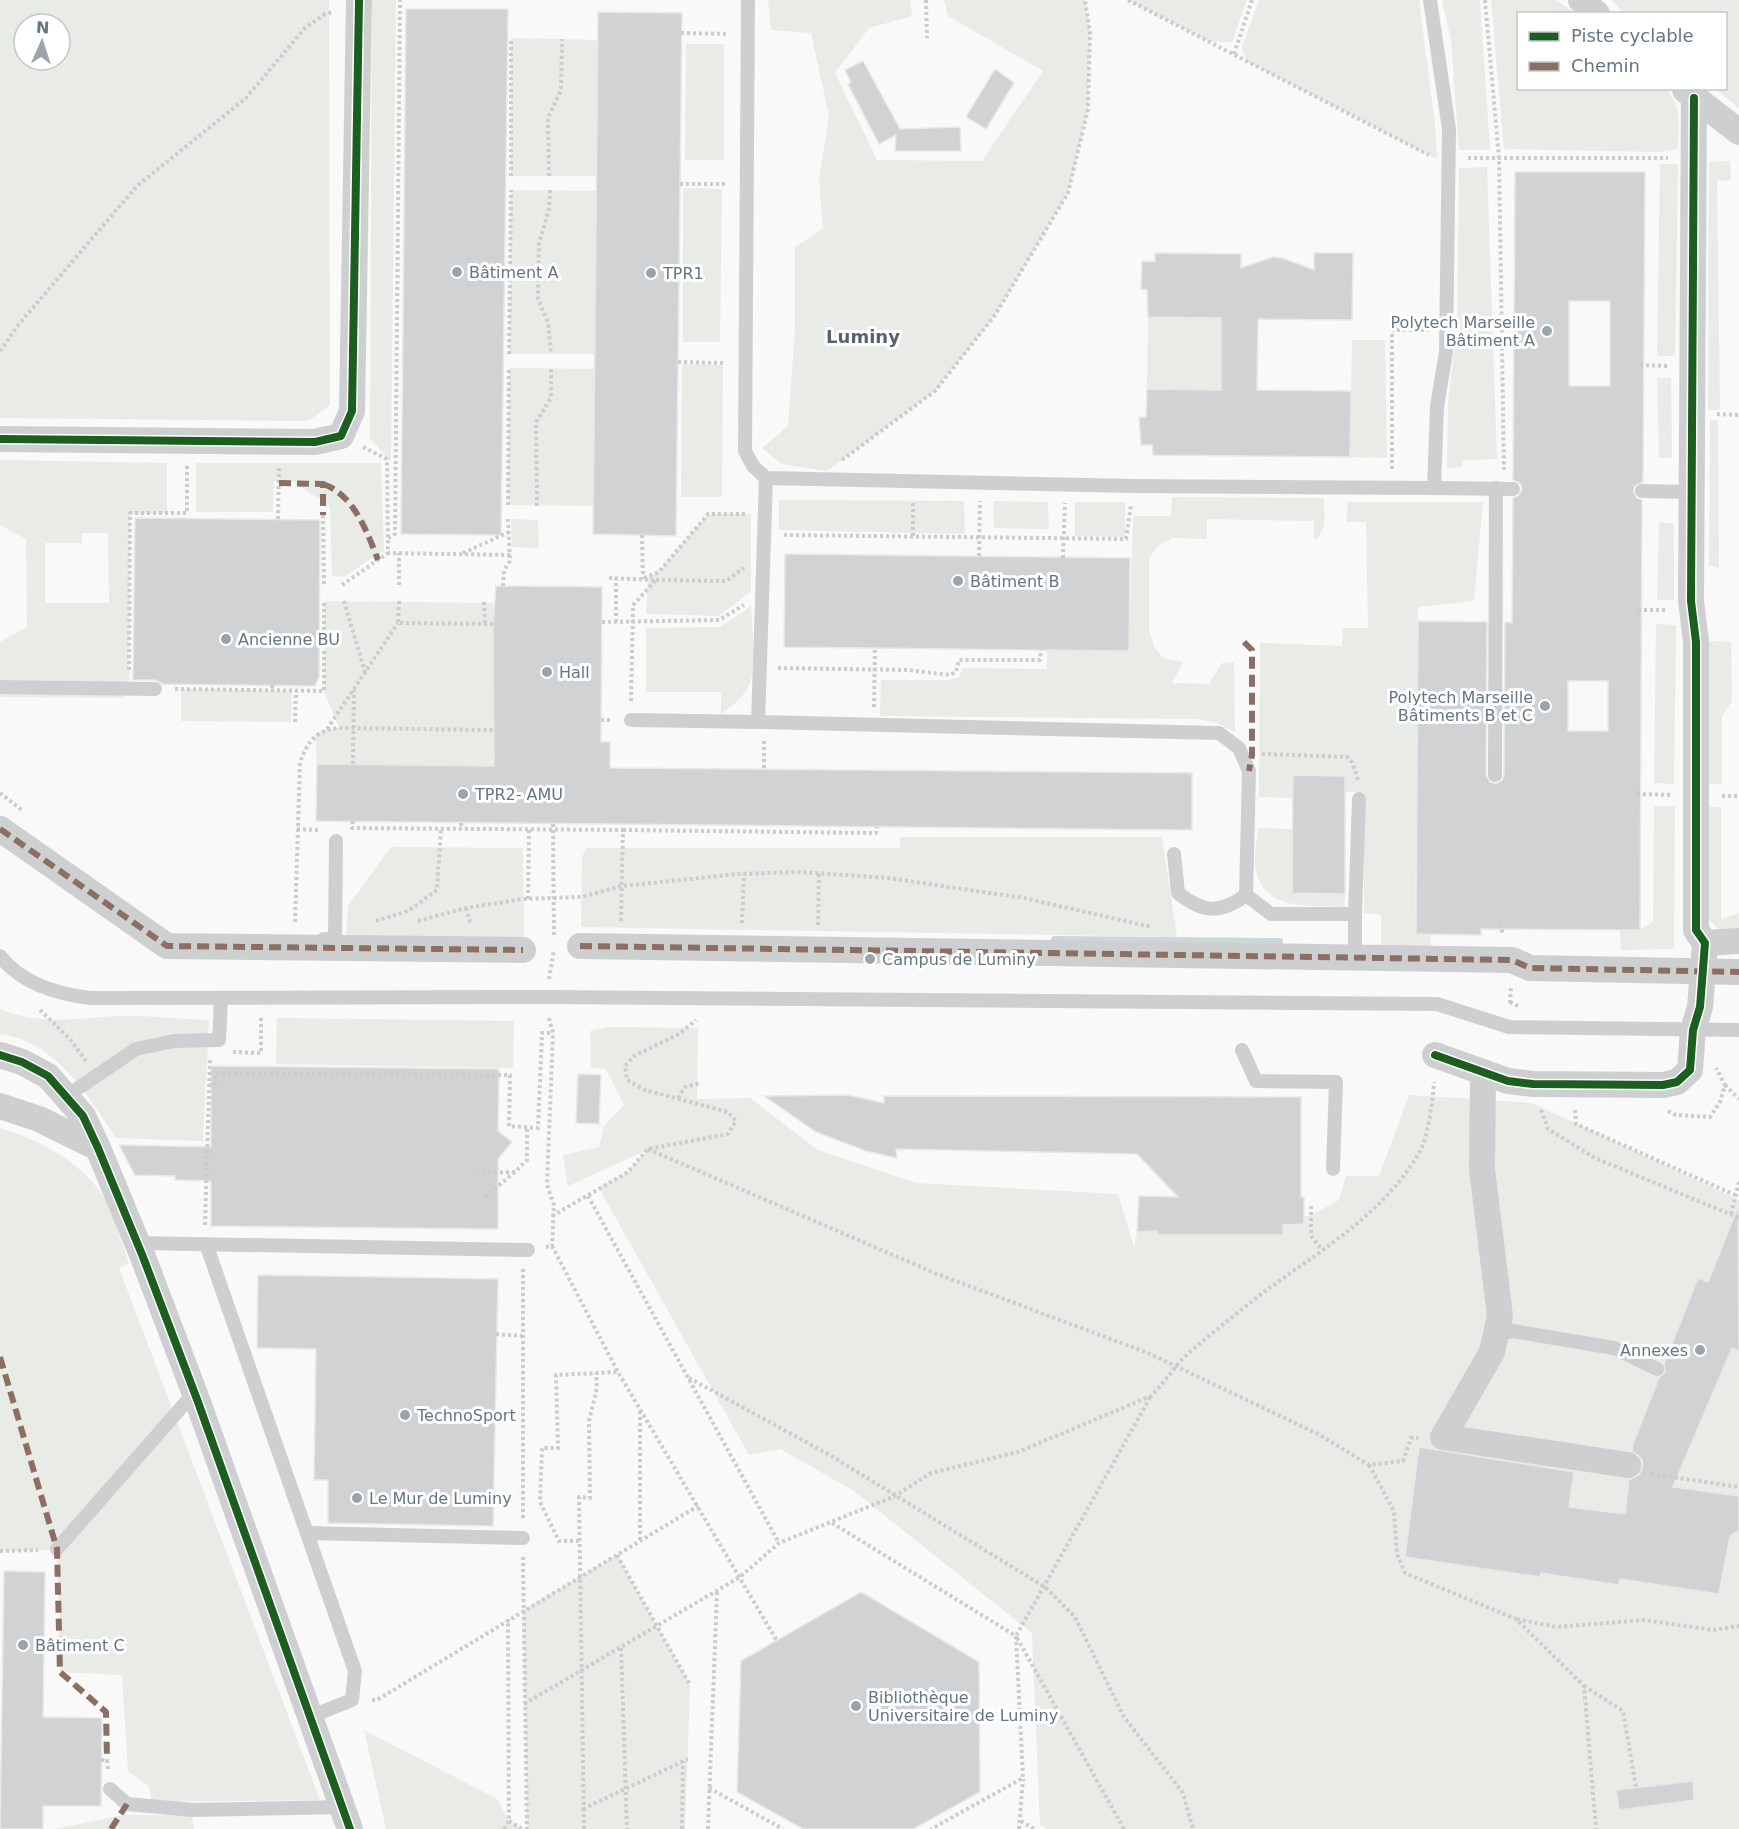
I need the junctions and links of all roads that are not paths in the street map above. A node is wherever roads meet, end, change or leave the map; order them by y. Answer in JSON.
{"nodes":[{"id":1,"x":359,"y":0,"type":"edge"},
{"id":2,"x":748,"y":0,"type":"edge"},
{"id":3,"x":1430,"y":0,"type":"edge"},
{"id":4,"x":1581,"y":0,"type":"edge"},
{"id":5,"x":1595,"y":12,"type":"edge"},
{"id":6,"x":1688,"y":93,"type":"edge"},
{"id":7,"x":1739,"y":132,"type":"edge"},
{"id":8,"x":0,"y":439,"type":"edge"},
{"id":9,"x":766,"y":478,"type":"junction"},
{"id":10,"x":1434,"y":488,"type":"junction"},
{"id":11,"x":1642,"y":491,"type":"dead end"},
{"id":12,"x":1690,"y":492,"type":"junction"},
{"id":13,"x":0,"y":687,"type":"edge"},
{"id":14,"x":155,"y":689,"type":"dead end"},
{"id":15,"x":631,"y":720,"type":"dead end"},
{"id":16,"x":761,"y":722,"type":"junction"},
{"id":17,"x":1495,"y":775,"type":"dead end"},
{"id":18,"x":1359,"y":799,"type":"dead end"},
{"id":19,"x":0,"y":821,"type":"edge"},
{"id":20,"x":0,"y":829,"type":"edge"},
{"id":21,"x":336,"y":841,"type":"dead end"},
{"id":22,"x":1174,"y":855,"type":"dead end"},
{"id":23,"x":1246,"y":895,"type":"junction"},
{"id":24,"x":1355,"y":914,"type":"junction"},
{"id":25,"x":1739,"y":941,"type":"edge"},
{"id":26,"x":1705,"y":943,"type":"junction"},
{"id":27,"x":580,"y":946,"type":"road end"},
{"id":28,"x":524,"y":950,"type":"road end"},
{"id":29,"x":0,"y":956,"type":"edge"},
{"id":30,"x":1355,"y":957,"type":"junction"},
{"id":31,"x":1739,"y":972,"type":"edge"},
{"id":32,"x":1701,"y":973,"type":"junction"},
{"id":33,"x":221,"y":999,"type":"junction"},
{"id":34,"x":1693,"y":1030,"type":"junction"},
{"id":35,"x":1739,"y":1030,"type":"edge"},
{"id":36,"x":1242,"y":1050,"type":"dead end"},
{"id":37,"x":0,"y":1055,"type":"edge"},
{"id":38,"x":1435,"y":1055,"type":"road end"},
{"id":39,"x":1483,"y":1073,"type":"junction"},
{"id":40,"x":68,"y":1095,"type":"junction"},
{"id":41,"x":0,"y":1106,"type":"edge"},
{"id":42,"x":98,"y":1148,"type":"junction"},
{"id":43,"x":1333,"y":1169,"type":"dead end"},
{"id":44,"x":137,"y":1243,"type":"junction"},
{"id":45,"x":206,"y":1244,"type":"junction"},
{"id":46,"x":525,"y":1250,"type":"road end"},
{"id":47,"x":1496,"y":1334,"type":"junction"},
{"id":48,"x":1657,"y":1369,"type":"dead end"},
{"id":49,"x":195,"y":1393,"type":"junction"},
{"id":50,"x":1628,"y":1465,"type":"road end"},
{"id":51,"x":307,"y":1533,"type":"junction"},
{"id":52,"x":523,"y":1538,"type":"road end"},
{"id":53,"x":57,"y":1549,"type":"road end"},
{"id":54,"x":309,"y":1717,"type":"junction"},
{"id":55,"x":110,"y":1789,"type":"dead end"},
{"id":56,"x":347,"y":1818,"type":"edge"}],
"edges":[{"from":1,"to":8,"type":"street"},
{"from":2,"to":9,"type":"lane"},
{"from":3,"to":10,"type":"lane"},
{"from":4,"to":5,"type":"street"},
{"from":6,"to":7,"type":"street"},
{"from":6,"to":12,"type":"street"},
{"from":9,"to":10,"type":"lane"},
{"from":9,"to":16,"type":"lane"},
{"from":10,"to":17,"type":"lane"},
{"from":11,"to":12,"type":"lane"},
{"from":12,"to":26,"type":"street"},
{"from":13,"to":14,"type":"lane"},
{"from":15,"to":16,"type":"lane"},
{"from":16,"to":23,"type":"lane"},
{"from":18,"to":24,"type":"lane"},
{"from":19,"to":21,"type":"lane"},
{"from":20,"to":28,"type":"street"},
{"from":22,"to":23,"type":"lane"},
{"from":23,"to":24,"type":"lane"},
{"from":24,"to":30,"type":"lane"},
{"from":25,"to":26,"type":"street"},
{"from":26,"to":32,"type":"street"},
{"from":27,"to":30,"type":"street"},
{"from":29,"to":33,"type":"lane"},
{"from":30,"to":32,"type":"street"},
{"from":31,"to":32,"type":"street"},
{"from":32,"to":34,"type":"street"},
{"from":33,"to":34,"type":"lane"},
{"from":33,"to":40,"type":"lane"},
{"from":34,"to":35,"type":"lane"},
{"from":34,"to":39,"type":"street"},
{"from":36,"to":43,"type":"lane"},
{"from":37,"to":40,"type":"street"},
{"from":38,"to":39,"type":"street"},
{"from":39,"to":47,"type":"street"},
{"from":40,"to":42,"type":"street"},
{"from":41,"to":42,"type":"street"},
{"from":42,"to":44,"type":"street"},
{"from":44,"to":45,"type":"lane"},
{"from":44,"to":49,"type":"street"},
{"from":45,"to":46,"type":"lane"},
{"from":45,"to":51,"type":"lane"},
{"from":47,"to":48,"type":"lane"},
{"from":47,"to":50,"type":"street"},
{"from":49,"to":53,"type":"lane"},
{"from":49,"to":54,"type":"street"},
{"from":51,"to":52,"type":"lane"},
{"from":51,"to":54,"type":"lane"},
{"from":54,"to":56,"type":"street"},
{"from":55,"to":56,"type":"lane"}]}
